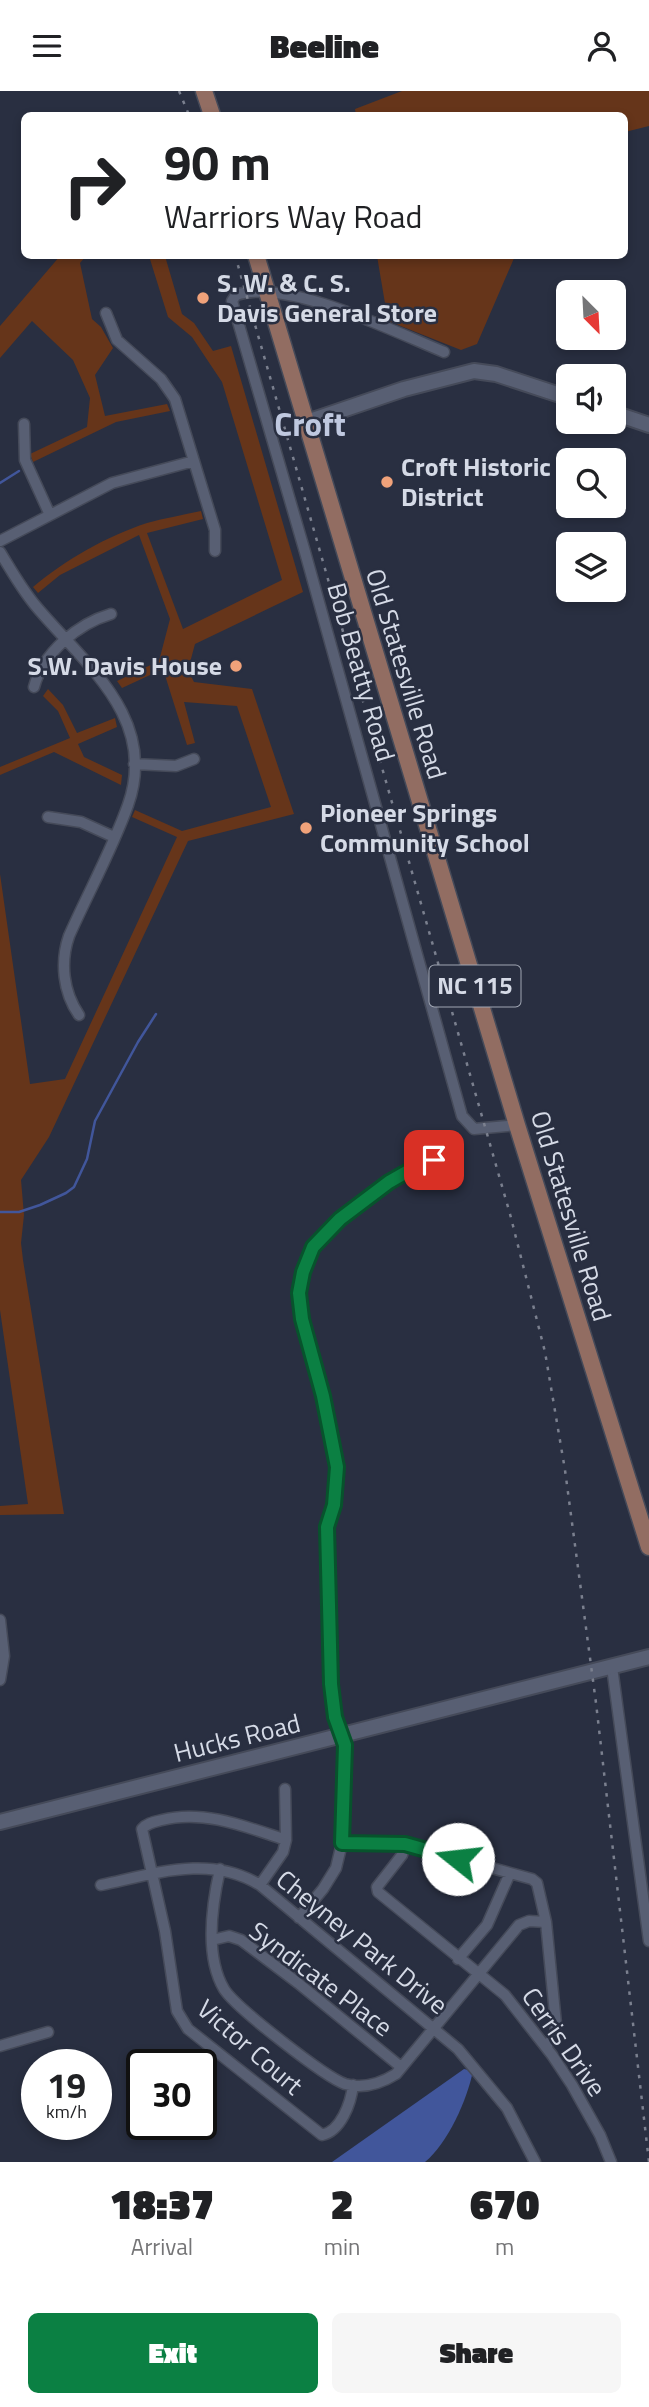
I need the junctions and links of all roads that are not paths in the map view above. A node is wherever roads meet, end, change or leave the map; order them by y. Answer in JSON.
{"nodes":[{"id":1,"x":204,"y":91,"type":"edge"},
{"id":2,"x":211,"y":112,"type":"edge"},
{"id":3,"x":257,"y":259,"type":"edge"},
{"id":4,"x":266,"y":292,"type":"junction"},
{"id":5,"x":106,"y":313,"type":"dead end"},
{"id":6,"x":444,"y":352,"type":"dead end"},
{"id":7,"x":556,"y":394,"type":"edge"},
{"id":8,"x":626,"y":417,"type":"edge"},
{"id":9,"x":304,"y":423,"type":"junction"},
{"id":10,"x":24,"y":424,"type":"dead end"},
{"id":11,"x":649,"y":425,"type":"edge"},
{"id":12,"x":194,"y":461,"type":"junction"},
{"id":13,"x":50,"y":515,"type":"junction"},
{"id":14,"x":0,"y":541,"type":"edge"},
{"id":15,"x":215,"y":551,"type":"dead end"},
{"id":16,"x":0,"y":552,"type":"edge"},
{"id":17,"x":110,"y":614,"type":"dead end"},
{"id":18,"x":66,"y":639,"type":"junction"},
{"id":19,"x":34,"y":687,"type":"dead end"},
{"id":20,"x":194,"y":759,"type":"dead end"},
{"id":21,"x":134,"y":764,"type":"junction"},
{"id":22,"x":48,"y":817,"type":"dead end"},
{"id":23,"x":114,"y":837,"type":"junction"},
{"id":24,"x":79,"y":1015,"type":"dead end"},
{"id":25,"x":517,"y":1125,"type":"junction"},
{"id":26,"x":451,"y":1154,"type":"dead end"},
{"id":27,"x":649,"y":1547,"type":"edge"},
{"id":28,"x":0,"y":1619,"type":"edge"},
{"id":29,"x":649,"y":1657,"type":"edge"},
{"id":30,"x":612,"y":1667,"type":"junction"},
{"id":31,"x":0,"y":1680,"type":"edge"},
{"id":32,"x":343,"y":1736,"type":"junction"},
{"id":33,"x":285,"y":1789,"type":"dead end"},
{"id":34,"x":0,"y":1822,"type":"edge"},
{"id":35,"x":286,"y":1840,"type":"junction"},
{"id":36,"x":342,"y":1843,"type":"junction"},
{"id":37,"x":405,"y":1844,"type":"junction"},
{"id":38,"x":220,"y":1869,"type":"junction"},
{"id":39,"x":510,"y":1873,"type":"junction"},
{"id":40,"x":152,"y":1874,"type":"junction"},
{"id":41,"x":101,"y":1885,"type":"dead end"},
{"id":42,"x":260,"y":1885,"type":"junction"},
{"id":43,"x":299,"y":1918,"type":"junction"},
{"id":44,"x":546,"y":1922,"type":"junction"},
{"id":45,"x":212,"y":1940,"type":"junction"},
{"id":46,"x":649,"y":1941,"type":"edge"},
{"id":47,"x":458,"y":1959,"type":"junction"},
{"id":48,"x":479,"y":1974,"type":"junction"},
{"id":49,"x":434,"y":2028,"type":"junction"},
{"id":50,"x":48,"y":2032,"type":"dead end"},
{"id":51,"x":0,"y":2046,"type":"edge"},
{"id":52,"x":545,"y":2046,"type":"junction"},
{"id":53,"x":401,"y":2067,"type":"junction"},
{"id":54,"x":353,"y":2085,"type":"junction"},
{"id":55,"x":535,"y":2162,"type":"edge"},
{"id":56,"x":611,"y":2162,"type":"edge"}],
"edges":[{"from":1,"to":2,"type":"main road"},
{"from":3,"to":4,"type":"main road","name":"Old Statesville Road","number":"NC 115"},
{"from":4,"to":6,"type":"street"},
{"from":4,"to":9,"type":"main road","name":"Old Statesville Road","number":"NC 115"},
{"from":4,"to":25,"type":"street","name":"Bob Beatty Road"},
{"from":5,"to":12,"type":"street"},
{"from":7,"to":9,"type":"main road"},
{"from":8,"to":11,"type":"main road"},
{"from":9,"to":25,"type":"main road","name":"Old Statesville Road","number":"NC 115"},
{"from":10,"to":13,"type":"street"},
{"from":12,"to":13,"type":"street"},
{"from":12,"to":15,"type":"street"},
{"from":13,"to":14,"type":"street"},
{"from":16,"to":18,"type":"street"},
{"from":17,"to":18,"type":"street"},
{"from":18,"to":19,"type":"street"},
{"from":18,"to":21,"type":"street"},
{"from":20,"to":21,"type":"street"},
{"from":21,"to":23,"type":"street"},
{"from":22,"to":23,"type":"street"},
{"from":23,"to":24,"type":"street"},
{"from":25,"to":27,"type":"main road","name":"Old Statesville Road","number":"NC 115"},
{"from":26,"to":32,"type":"street"},
{"from":28,"to":31,"type":"street"},
{"from":29,"to":30,"type":"main road","name":"Hucks Road"},
{"from":30,"to":32,"type":"main road","name":"Hucks Road"},
{"from":30,"to":46,"type":"street"},
{"from":32,"to":34,"type":"main road","name":"Hucks Road"},
{"from":32,"to":36,"type":"street"},
{"from":33,"to":35,"type":"street"},
{"from":35,"to":40,"type":"street"},
{"from":35,"to":42,"type":"street"},
{"from":36,"to":37,"type":"street"},
{"from":36,"to":43,"type":"street"},
{"from":37,"to":39,"type":"street"},
{"from":37,"to":47,"type":"street","name":"Cerris Drive"},
{"from":38,"to":40,"type":"street","name":"Cheyney Park Drive"},
{"from":38,"to":42,"type":"street","name":"Cheyney Park Drive"},
{"from":38,"to":45,"type":"street"},
{"from":39,"to":44,"type":"street"},
{"from":39,"to":47,"type":"street"},
{"from":40,"to":41,"type":"street","name":"Cheyney Park Drive"},
{"from":40,"to":54,"type":"street","name":"Victor Court"},
{"from":42,"to":43,"type":"street","name":"Cheyney Park Drive"},
{"from":43,"to":49,"type":"street","name":"Cheyney Park Drive"},
{"from":44,"to":48,"type":"street"},
{"from":44,"to":52,"type":"street"},
{"from":45,"to":53,"type":"street","name":"Syndicate Place"},
{"from":45,"to":54,"type":"street"},
{"from":47,"to":48,"type":"street","name":"Cerris Drive"},
{"from":48,"to":49,"type":"street"},
{"from":48,"to":52,"type":"street","name":"Cerris Drive"},
{"from":49,"to":53,"type":"street"},
{"from":49,"to":55,"type":"street","name":"Cheyney Park Drive"},
{"from":50,"to":51,"type":"street"},
{"from":52,"to":56,"type":"street","name":"Cerris Drive"},
{"from":53,"to":54,"type":"street"}]}
